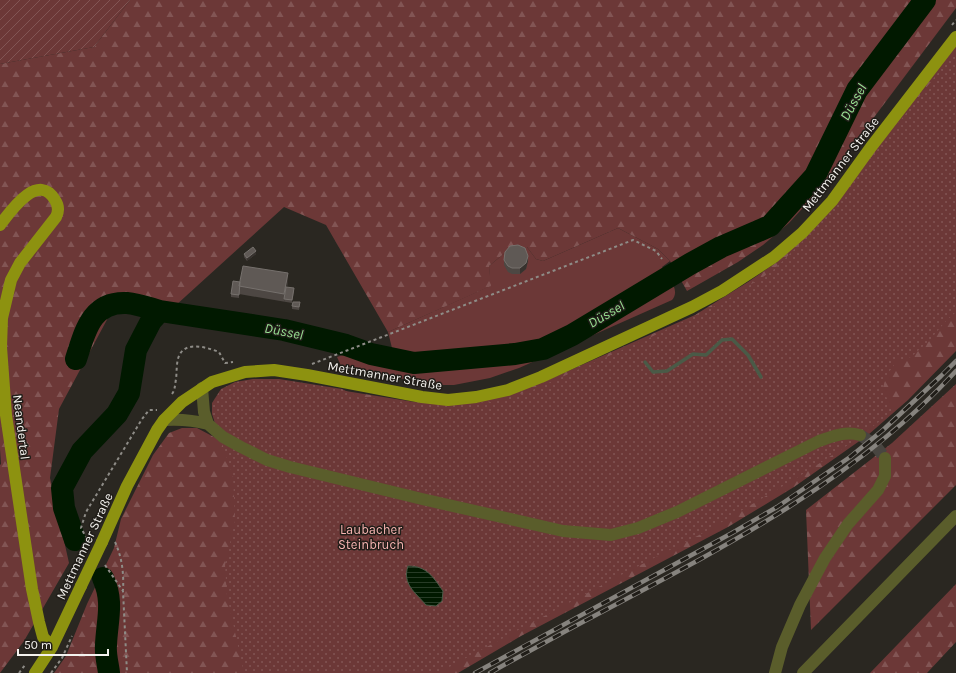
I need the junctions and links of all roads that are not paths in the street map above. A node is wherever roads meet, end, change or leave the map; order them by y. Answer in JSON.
{"nodes":[{"id":1,"x":954,"y":31,"type":"edge"},
{"id":2,"x":0,"y":225,"type":"edge"},
{"id":3,"x":202,"y":388,"type":"junction"},
{"id":4,"x":164,"y":420,"type":"junction"},
{"id":5,"x":208,"y":424,"type":"junction"},
{"id":6,"x":860,"y":435,"type":"tunnel mouth"},
{"id":7,"x":885,"y":458,"type":"tunnel mouth"},
{"id":8,"x":956,"y":516,"type":"edge"},
{"id":9,"x":52,"y":647,"type":"junction"},
{"id":10,"x":35,"y":673,"type":"edge"},
{"id":11,"x":775,"y":673,"type":"edge"},
{"id":12,"x":803,"y":673,"type":"edge"}],
"edges":[{"from":1,"to":3,"type":"main road","name":"Mettmanner Straße"},
{"from":2,"to":9,"type":"main road","name":"Neandertal"},
{"from":3,"to":4,"type":"main road","name":"Mettmanner Straße"},
{"from":3,"to":5,"type":"lane"},
{"from":4,"to":5,"type":"lane"},
{"from":4,"to":9,"type":"main road","name":"Mettmanner Straße","bridge":true},
{"from":5,"to":6,"type":"lane"},
{"from":7,"to":11,"type":"lane"},
{"from":8,"to":12,"type":"lane"},
{"from":9,"to":10,"type":"main road","name":"Mettmanner Straße"}]}
